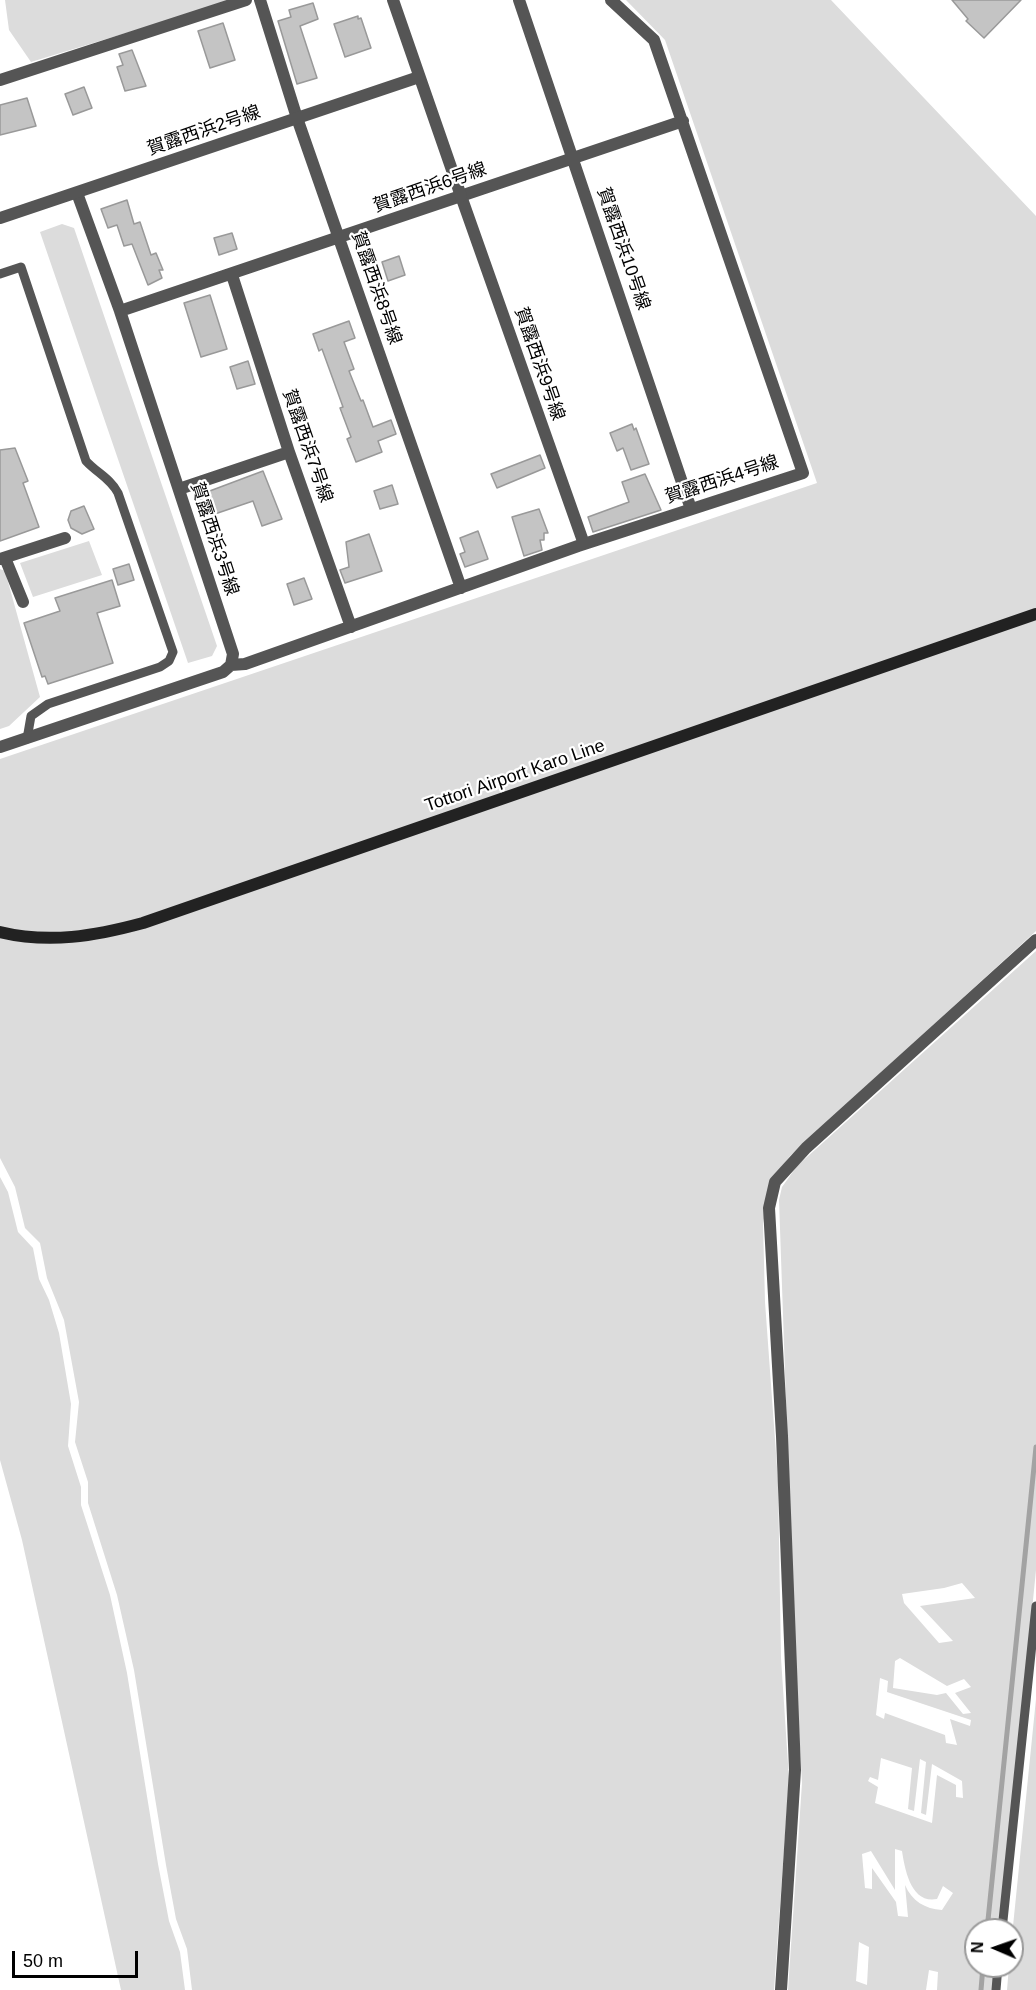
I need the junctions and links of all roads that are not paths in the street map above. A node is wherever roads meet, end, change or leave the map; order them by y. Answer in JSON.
{"nodes":[{"id":1,"x":246,"y":0,"type":"edge"},
{"id":2,"x":260,"y":0,"type":"edge"},
{"id":3,"x":393,"y":0,"type":"edge"},
{"id":4,"x":519,"y":0,"type":"edge"},
{"id":5,"x":611,"y":0,"type":"edge"},
{"id":6,"x":419,"y":77,"type":"junction"},
{"id":7,"x":0,"y":80,"type":"edge"},
{"id":8,"x":297,"y":118,"type":"junction"},
{"id":9,"x":683,"y":120,"type":"junction"},
{"id":10,"x":573,"y":158,"type":"junction"},
{"id":11,"x":77,"y":193,"type":"junction"},
{"id":12,"x":461,"y":196,"type":"junction"},
{"id":13,"x":0,"y":218,"type":"edge"},
{"id":14,"x":339,"y":237,"type":"junction"},
{"id":15,"x":0,"y":274,"type":"edge"},
{"id":16,"x":232,"y":275,"type":"junction"},
{"id":17,"x":120,"y":311,"type":"junction"},
{"id":18,"x":289,"y":452,"type":"junction"},
{"id":19,"x":179,"y":489,"type":"junction"},
{"id":20,"x":692,"y":509,"type":"junction"},
{"id":21,"x":65,"y":538,"type":"dead end"},
{"id":22,"x":584,"y":544,"type":"junction"},
{"id":23,"x":3,"y":558,"type":"edge"},
{"id":24,"x":461,"y":588,"type":"junction"},
{"id":25,"x":23,"y":602,"type":"dead end"},
{"id":26,"x":1036,"y":614,"type":"edge"},
{"id":27,"x":351,"y":627,"type":"junction"},
{"id":28,"x":231,"y":665,"type":"junction"},
{"id":29,"x":27,"y":739,"type":"junction"},
{"id":30,"x":0,"y":747,"type":"edge"},
{"id":31,"x":0,"y":932,"type":"edge"},
{"id":32,"x":1036,"y":940,"type":"edge"},
{"id":33,"x":1036,"y":1606,"type":"edge"},
{"id":34,"x":1003,"y":1918,"type":"edge"},
{"id":35,"x":781,"y":1990,"type":"edge"}],
"edges":[{"from":1,"to":7,"type":"street"},
{"from":2,"to":8,"type":"street","name":"賀露西浜8号線"},
{"from":3,"to":6,"type":"street"},
{"from":4,"to":10,"type":"street","name":"賀露西浜10号線"},
{"from":5,"to":9,"type":"street","name":"賀露西浜4号線"},
{"from":6,"to":8,"type":"street","name":"賀露西浜2号線"},
{"from":6,"to":12,"type":"street"},
{"from":8,"to":11,"type":"street","name":"賀露西浜2号線"},
{"from":8,"to":14,"type":"street","name":"賀露西浜8号線"},
{"from":9,"to":10,"type":"street","name":"賀露西浜6号線"},
{"from":9,"to":20,"type":"street","name":"賀露西浜4号線"},
{"from":10,"to":12,"type":"street","name":"賀露西浜6号線"},
{"from":10,"to":20,"type":"street","name":"賀露西浜10号線"},
{"from":11,"to":13,"type":"street","name":"賀露西浜2号線"},
{"from":11,"to":17,"type":"street","name":"賀露西浜3号線"},
{"from":12,"to":14,"type":"street","name":"賀露西浜6号線"},
{"from":12,"to":22,"type":"street","name":"賀露西浜9号線"},
{"from":14,"to":16,"type":"street","name":"賀露西浜6号線"},
{"from":14,"to":24,"type":"street","name":"賀露西浜8号線"},
{"from":15,"to":29,"type":"lane"},
{"from":16,"to":17,"type":"street","name":"賀露西浜6号線"},
{"from":16,"to":18,"type":"street","name":"賀露西浜7号線"},
{"from":17,"to":19,"type":"street","name":"賀露西浜3号線"},
{"from":18,"to":19,"type":"street"},
{"from":18,"to":27,"type":"street","name":"賀露西浜7号線"},
{"from":19,"to":28,"type":"street","name":"賀露西浜3号線"},
{"from":20,"to":22,"type":"street","name":"賀露西浜4号線"},
{"from":21,"to":23,"type":"street"},
{"from":22,"to":24,"type":"street","name":"賀露西浜4号線"},
{"from":23,"to":25,"type":"street"},
{"from":24,"to":27,"type":"street","name":"賀露西浜4号線"},
{"from":26,"to":31,"type":"main road","name":"Tottori Airport Karo Line"},
{"from":27,"to":28,"type":"street","name":"賀露西浜4号線"},
{"from":28,"to":29,"type":"street"},
{"from":29,"to":30,"type":"street"},
{"from":32,"to":35,"type":"street"},
{"from":33,"to":34,"type":"lane"}]}
